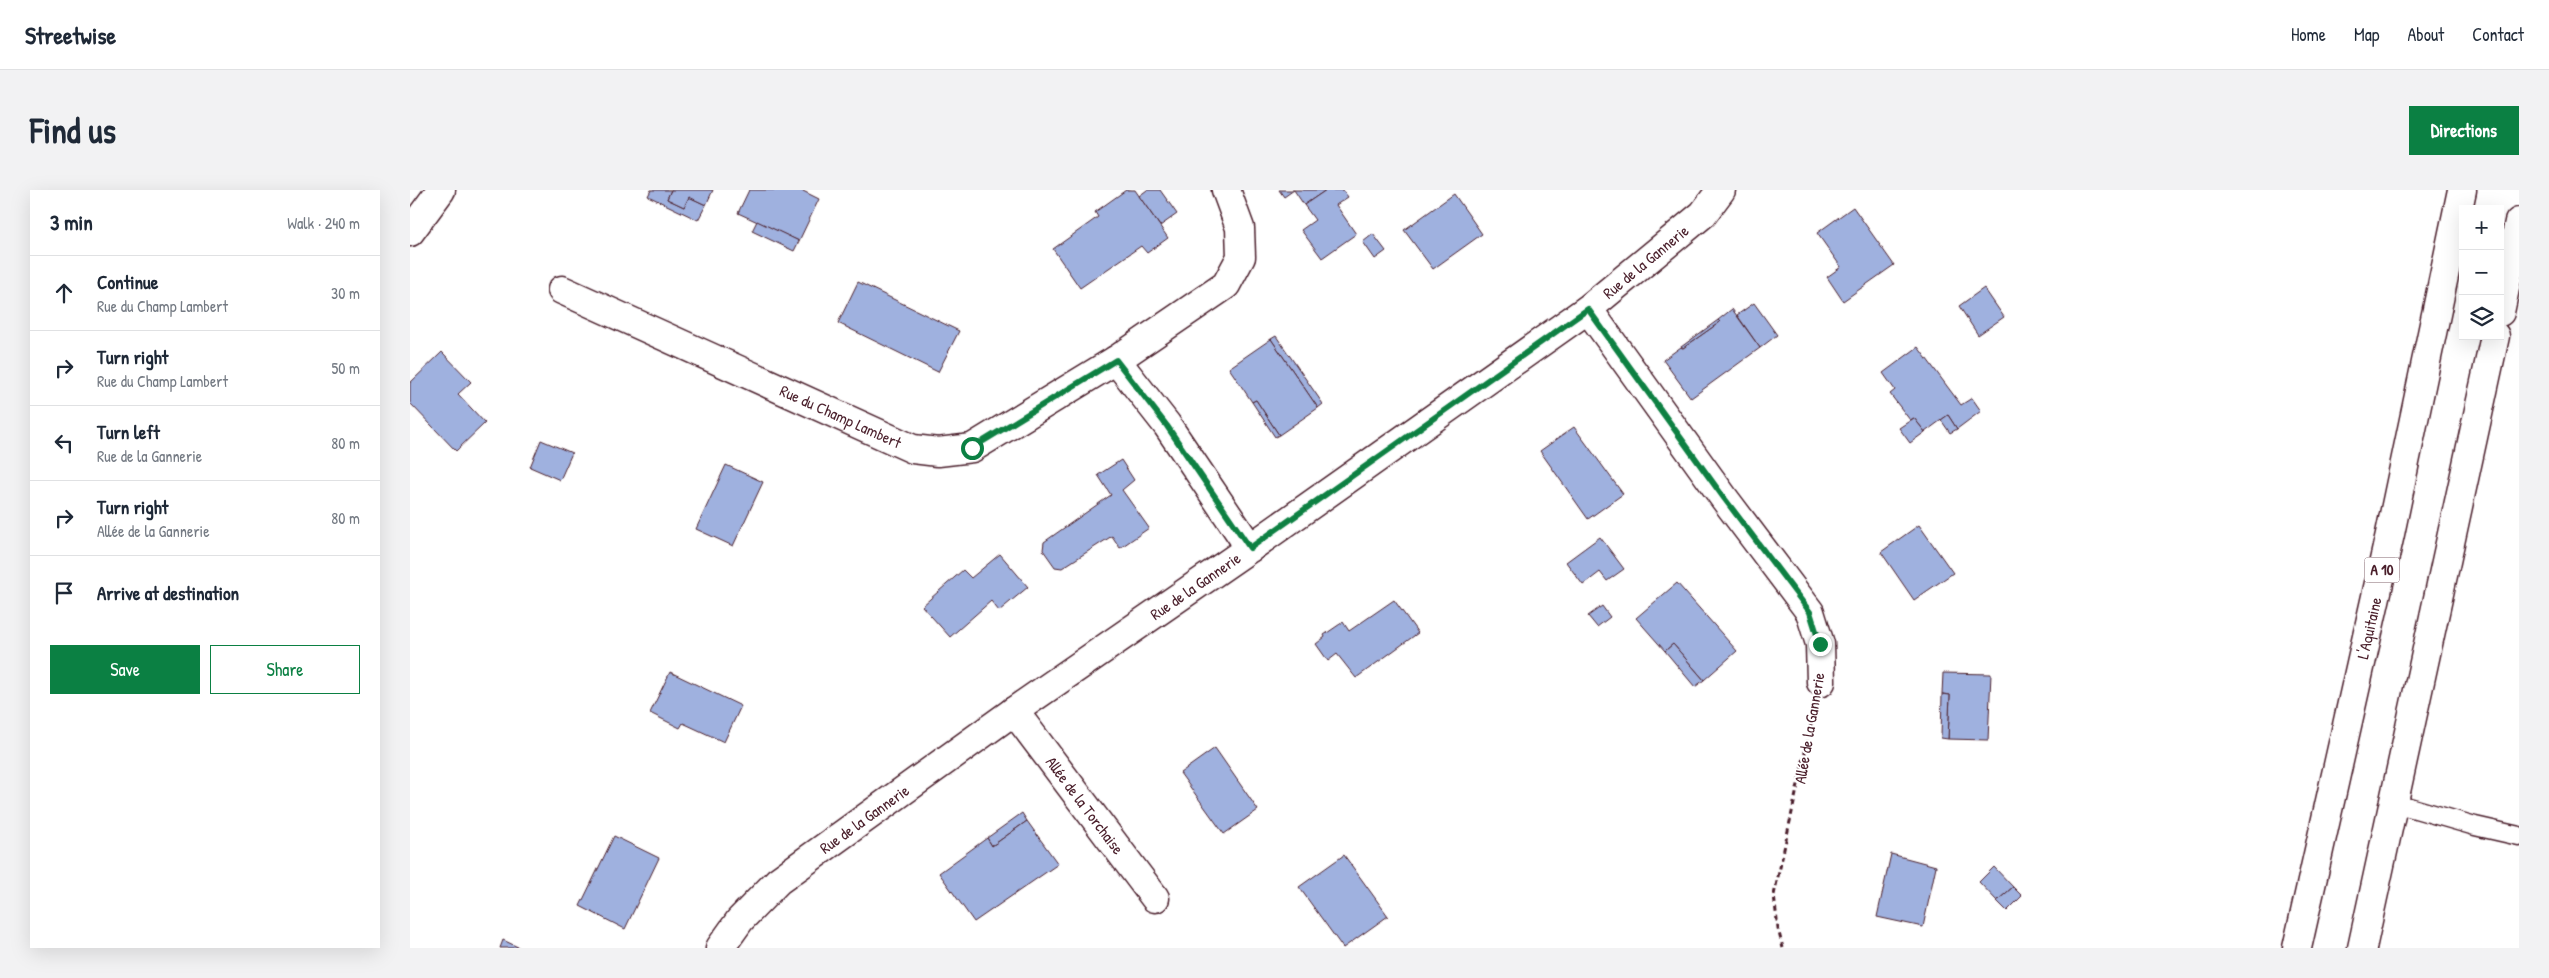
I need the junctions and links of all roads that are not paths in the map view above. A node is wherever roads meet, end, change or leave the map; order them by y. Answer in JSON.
{"nodes":[{"id":1,"x":441,"y":190,"type":"edge"},
{"id":2,"x":1226,"y":190,"type":"edge"},
{"id":3,"x":1721,"y":190,"type":"edge"},
{"id":4,"x":2462,"y":190,"type":"edge"},
{"id":5,"x":2519,"y":222,"type":"edge"},
{"id":6,"x":410,"y":232,"type":"edge"},
{"id":7,"x":562,"y":290,"type":"dead end"},
{"id":8,"x":2504,"y":295,"type":"edge"},
{"id":9,"x":1588,"y":309,"type":"junction"},
{"id":10,"x":2494,"y":340,"type":"edge"},
{"id":11,"x":1116,"y":360,"type":"junction"},
{"id":12,"x":1250,"y":548,"type":"junction"},
{"id":13,"x":1821,"y":682,"type":"road end"},
{"id":14,"x":1014,"y":711,"type":"junction"},
{"id":15,"x":2395,"y":803,"type":"junction"},
{"id":16,"x":2519,"y":836,"type":"edge"},
{"id":17,"x":1155,"y":898,"type":"dead end"},
{"id":18,"x":720,"y":948,"type":"edge"},
{"id":19,"x":2297,"y":948,"type":"edge"},
{"id":20,"x":2362,"y":948,"type":"edge"}],
"edges":[{"from":1,"to":6,"type":"main road"},
{"from":2,"to":11,"type":"main road","name":"Rue du Champ Lambert"},
{"from":3,"to":9,"type":"main road","name":"Rue de la Gannerie"},
{"from":4,"to":19,"type":"main road","name":"L'Aquitaine","number":"A 10"},
{"from":5,"to":8,"type":"main road"},
{"from":7,"to":11,"type":"main road","name":"Rue du Champ Lambert"},
{"from":9,"to":12,"type":"main road","name":"Rue de la Gannerie"},
{"from":9,"to":13,"type":"main road","name":"Allée de la Gannerie"},
{"from":10,"to":15,"type":"main road"},
{"from":11,"to":12,"type":"main road"},
{"from":12,"to":14,"type":"main road","name":"Rue de la Gannerie"},
{"from":14,"to":17,"type":"main road","name":"Allée de la Torchaise"},
{"from":14,"to":18,"type":"main road","name":"Rue de la Gannerie"},
{"from":15,"to":16,"type":"lane"},
{"from":15,"to":20,"type":"main road"}]}
